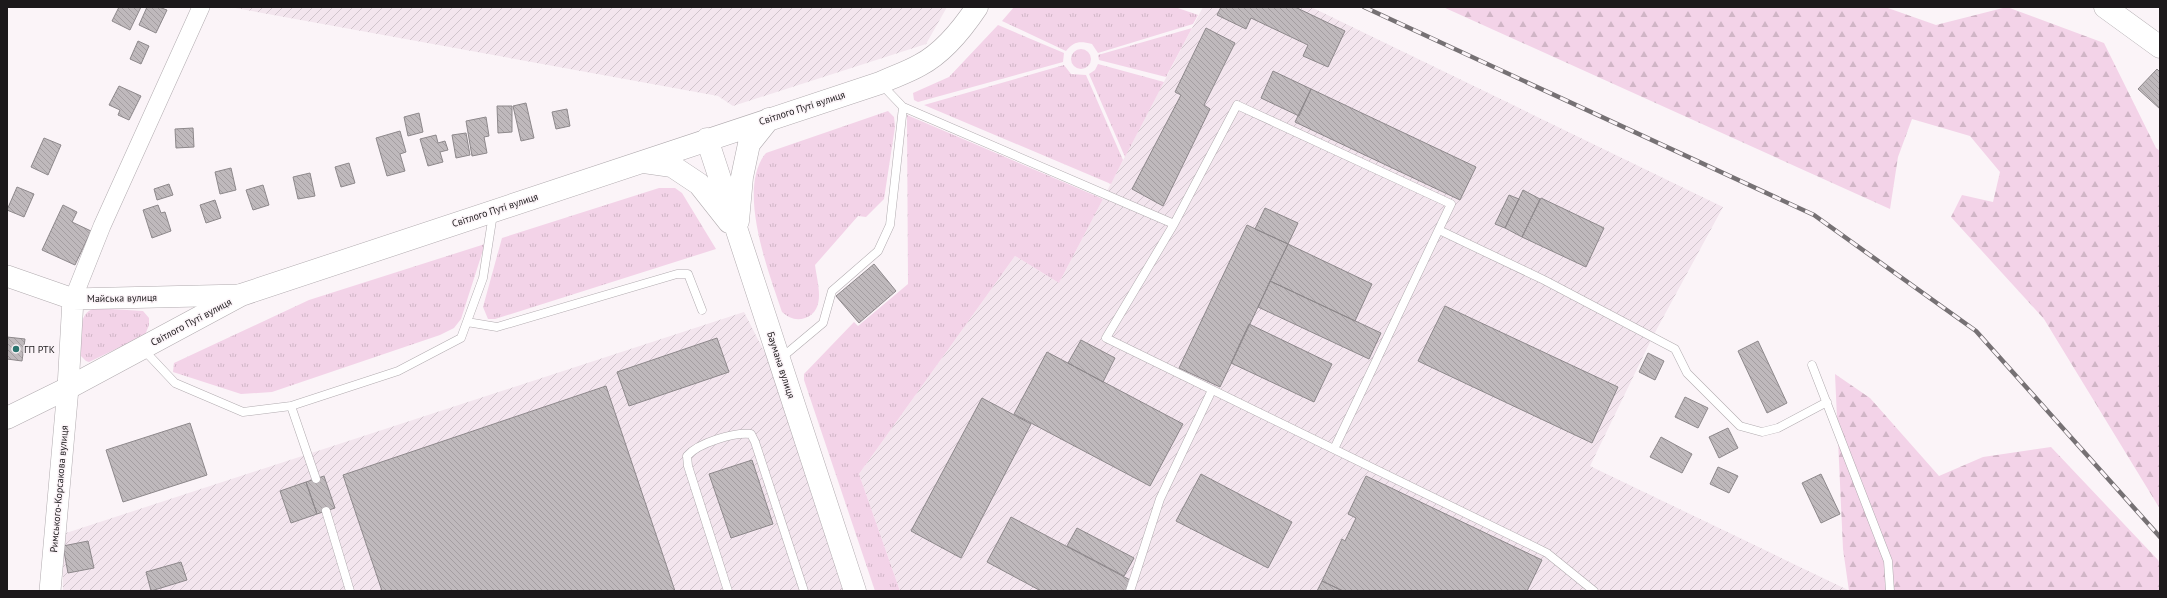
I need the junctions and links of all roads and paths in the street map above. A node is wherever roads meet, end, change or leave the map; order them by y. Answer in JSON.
{"nodes":[{"id":1,"x":202,"y":7,"type":"edge"},
{"id":2,"x":977,"y":7,"type":"edge"},
{"id":3,"x":2105,"y":7,"type":"edge"},
{"id":4,"x":2160,"y":47,"type":"edge"},
{"id":5,"x":880,"y":83,"type":"junction"},
{"id":6,"x":903,"y":107,"type":"junction"},
{"id":7,"x":769,"y":119,"type":"junction"},
{"id":8,"x":707,"y":139,"type":"junction"},
{"id":9,"x":641,"y":162,"type":"junction"},
{"id":10,"x":494,"y":210,"type":"junction"},
{"id":11,"x":1174,"y":224,"type":"junction"},
{"id":12,"x":1439,"y":230,"type":"junction"},
{"id":13,"x":737,"y":232,"type":"junction"},
{"id":14,"x":7,"y":276,"type":"edge"},
{"id":15,"x":241,"y":295,"type":"junction"},
{"id":16,"x":74,"y":299,"type":"junction"},
{"id":17,"x":702,"y":310,"type":"dead end"},
{"id":18,"x":467,"y":322,"type":"junction"},
{"id":19,"x":142,"y":348,"type":"junction"},
{"id":20,"x":778,"y":360,"type":"junction"},
{"id":21,"x":1812,"y":365,"type":"dead end"},
{"id":22,"x":68,"y":388,"type":"junction"},
{"id":23,"x":1212,"y":390,"type":"junction"},
{"id":24,"x":1827,"y":402,"type":"junction"},
{"id":25,"x":291,"y":406,"type":"junction"},
{"id":26,"x":7,"y":418,"type":"edge"},
{"id":27,"x":1334,"y":449,"type":"junction"},
{"id":28,"x":316,"y":479,"type":"dead end"},
{"id":29,"x":326,"y":511,"type":"dead end"},
{"id":30,"x":50,"y":591,"type":"edge"},
{"id":31,"x":350,"y":591,"type":"edge"},
{"id":32,"x":728,"y":591,"type":"edge"},
{"id":33,"x":804,"y":591,"type":"edge"},
{"id":34,"x":856,"y":591,"type":"edge"},
{"id":35,"x":1130,"y":591,"type":"edge"},
{"id":36,"x":1594,"y":591,"type":"edge"},
{"id":37,"x":1890,"y":591,"type":"edge"}],
"edges":[{"from":1,"to":16,"type":"street"},
{"from":2,"to":5,"type":"main road","name":"Світлого Путі вулиця"},
{"from":3,"to":4,"type":"main road"},
{"from":5,"to":6,"type":"lane"},
{"from":5,"to":7,"type":"main road","name":"Світлого Путі вулиця"},
{"from":6,"to":11,"type":"lane"},
{"from":6,"to":20,"type":"lane"},
{"from":7,"to":8,"type":"main road","name":"Світлого Путі вулиця"},
{"from":7,"to":13,"type":"main road"},
{"from":8,"to":9,"type":"main road","name":"Світлого Путі вулиця"},
{"from":8,"to":13,"type":"main road","name":"Баумана вулиця"},
{"from":9,"to":10,"type":"main road","name":"Світлого Путі вулиця"},
{"from":9,"to":13,"type":"main road"},
{"from":10,"to":15,"type":"main road","name":"Світлого Путі вулиця"},
{"from":10,"to":18,"type":"lane"},
{"from":11,"to":12,"type":"lane"},
{"from":11,"to":23,"type":"lane"},
{"from":12,"to":24,"type":"lane"},
{"from":12,"to":27,"type":"lane"},
{"from":13,"to":20,"type":"main road","name":"Баумана вулиця"},
{"from":14,"to":16,"type":"street","name":"Майська вулиця"},
{"from":15,"to":16,"type":"street","name":"Майська вулиця"},
{"from":15,"to":19,"type":"main road","name":"Світлого Путі вулиця"},
{"from":16,"to":22,"type":"street","name":"Римського-Корсакова вулиця"},
{"from":17,"to":18,"type":"lane"},
{"from":18,"to":25,"type":"lane"},
{"from":19,"to":22,"type":"main road","name":"Світлого Путі вулиця"},
{"from":19,"to":25,"type":"lane"},
{"from":20,"to":34,"type":"main road","name":"Баумана вулиця"},
{"from":21,"to":24,"type":"lane"},
{"from":22,"to":26,"type":"main road","name":"Світлого Путі вулиця"},
{"from":22,"to":30,"type":"street","name":"Римського-Корсакова вулиця"},
{"from":23,"to":27,"type":"lane"},
{"from":23,"to":35,"type":"lane"},
{"from":24,"to":37,"type":"lane"},
{"from":25,"to":28,"type":"lane"},
{"from":27,"to":36,"type":"lane"},
{"from":29,"to":31,"type":"lane"},
{"from":32,"to":33,"type":"lane"}]}
